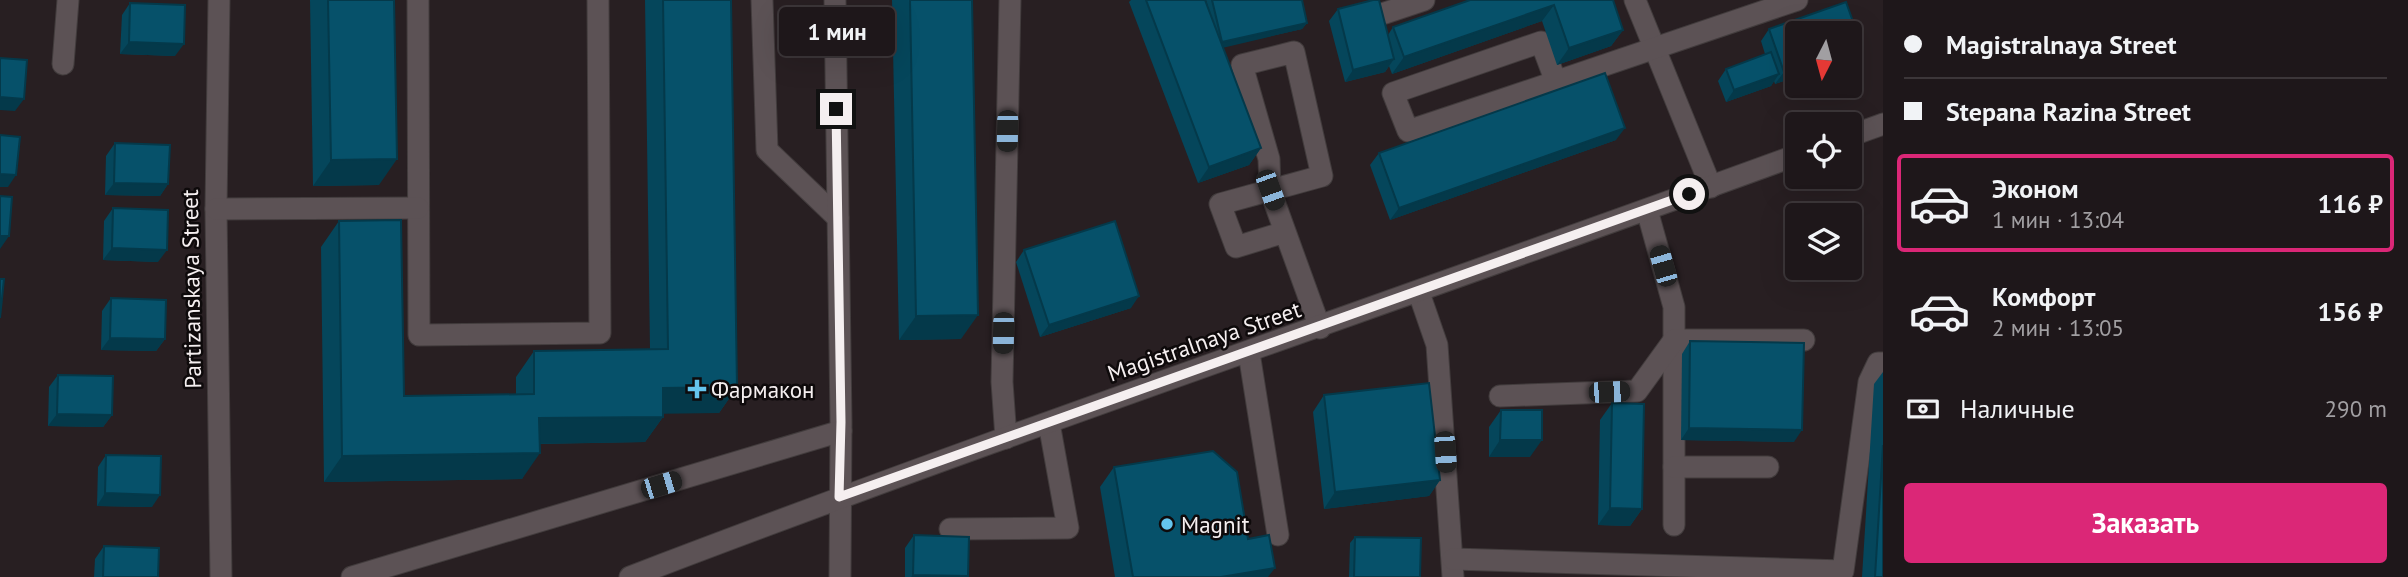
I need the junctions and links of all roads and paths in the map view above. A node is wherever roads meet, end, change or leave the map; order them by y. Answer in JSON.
{"nodes":[{"id":1,"x":68,"y":0,"type":"edge"},
{"id":2,"x":219,"y":0,"type":"edge"},
{"id":3,"x":418,"y":0,"type":"edge"},
{"id":4,"x":598,"y":0,"type":"edge"},
{"id":5,"x":762,"y":0,"type":"edge"},
{"id":6,"x":835,"y":0,"type":"edge"},
{"id":7,"x":1010,"y":0,"type":"edge"},
{"id":8,"x":1424,"y":0,"type":"edge"},
{"id":9,"x":1635,"y":0,"type":"edge"},
{"id":10,"x":1797,"y":0,"type":"edge"},
{"id":11,"x":1385,"y":13,"type":"edge"},
{"id":12,"x":1655,"y":49,"type":"junction"},
{"id":13,"x":64,"y":64,"type":"dead end"},
{"id":14,"x":1556,"y":82,"type":"junction"},
{"id":15,"x":1883,"y":124,"type":"edge"},
{"id":16,"x":1862,"y":132,"type":"edge"},
{"id":17,"x":1785,"y":159,"type":"edge"},
{"id":18,"x":1711,"y":187,"type":"junction"},
{"id":19,"x":1270,"y":190,"type":"junction"},
{"id":20,"x":418,"y":208,"type":"junction"},
{"id":21,"x":216,"y":209,"type":"junction"},
{"id":22,"x":1647,"y":210,"type":"junction"},
{"id":23,"x":838,"y":218,"type":"junction"},
{"id":24,"x":1285,"y":232,"type":"junction"},
{"id":25,"x":1419,"y":293,"type":"junction"},
{"id":26,"x":1320,"y":328,"type":"junction"},
{"id":27,"x":1674,"y":340,"type":"junction"},
{"id":28,"x":1804,"y":340,"type":"edge"},
{"id":29,"x":1249,"y":353,"type":"junction"},
{"id":30,"x":1883,"y":363,"type":"edge"},
{"id":31,"x":1500,"y":396,"type":"dead end"},
{"id":32,"x":1049,"y":423,"type":"junction"},
{"id":33,"x":841,"y":431,"type":"junction"},
{"id":34,"x":1006,"y":438,"type":"junction"},
{"id":35,"x":1674,"y":467,"type":"junction"},
{"id":36,"x":1768,"y":467,"type":"dead end"},
{"id":37,"x":839,"y":497,"type":"junction"},
{"id":38,"x":1674,"y":525,"type":"dead end"},
{"id":39,"x":950,"y":529,"type":"dead end"},
{"id":40,"x":1278,"y":535,"type":"dead end"},
{"id":41,"x":1453,"y":568,"type":"edge"},
{"id":42,"x":1779,"y":574,"type":"edge"},
{"id":43,"x":1842,"y":574,"type":"edge"},
{"id":44,"x":221,"y":577,"type":"edge"},
{"id":45,"x":352,"y":577,"type":"edge"},
{"id":46,"x":630,"y":577,"type":"edge"},
{"id":47,"x":840,"y":577,"type":"edge"}],
"edges":[{"from":1,"to":13,"type":"street"},
{"from":2,"to":21,"type":"street","name":"Partizanskaya Street"},
{"from":3,"to":20,"type":"street"},
{"from":4,"to":20,"type":"street"},
{"from":5,"to":23,"type":"street"},
{"from":6,"to":23,"type":"street"},
{"from":7,"to":34,"type":"street"},
{"from":8,"to":11,"type":"street"},
{"from":9,"to":12,"type":"street"},
{"from":10,"to":12,"type":"street"},
{"from":12,"to":14,"type":"street"},
{"from":12,"to":18,"type":"street"},
{"from":14,"to":14,"type":"street"},
{"from":15,"to":16,"type":"street"},
{"from":17,"to":18,"type":"street","name":"Magistralnaya Street"},
{"from":18,"to":22,"type":"street","name":"Magistralnaya Street"},
{"from":19,"to":19,"type":"street"},
{"from":19,"to":24,"type":"street"},
{"from":19,"to":24,"type":"street"},
{"from":20,"to":21,"type":"street"},
{"from":21,"to":44,"type":"street","name":"Partizanskaya Street"},
{"from":22,"to":25,"type":"street","name":"Magistralnaya Street"},
{"from":22,"to":27,"type":"street"},
{"from":23,"to":33,"type":"street"},
{"from":24,"to":26,"type":"street"},
{"from":25,"to":26,"type":"street","name":"Magistralnaya Street"},
{"from":25,"to":41,"type":"street"},
{"from":26,"to":29,"type":"street","name":"Magistralnaya Street"},
{"from":27,"to":28,"type":"street"},
{"from":27,"to":31,"type":"street"},
{"from":27,"to":35,"type":"street"},
{"from":29,"to":32,"type":"street","name":"Magistralnaya Street"},
{"from":29,"to":40,"type":"street"},
{"from":30,"to":43,"type":"street"},
{"from":32,"to":34,"type":"street","name":"Magistralnaya Street"},
{"from":32,"to":39,"type":"street"},
{"from":33,"to":37,"type":"street"},
{"from":33,"to":45,"type":"street"},
{"from":34,"to":37,"type":"street","name":"Magistralnaya Street"},
{"from":35,"to":36,"type":"street"},
{"from":35,"to":38,"type":"street"},
{"from":37,"to":46,"type":"street","name":"Magistralnaya Street"},
{"from":37,"to":47,"type":"street"},
{"from":41,"to":42,"type":"street"},
{"from":42,"to":43,"type":"street"}]}
